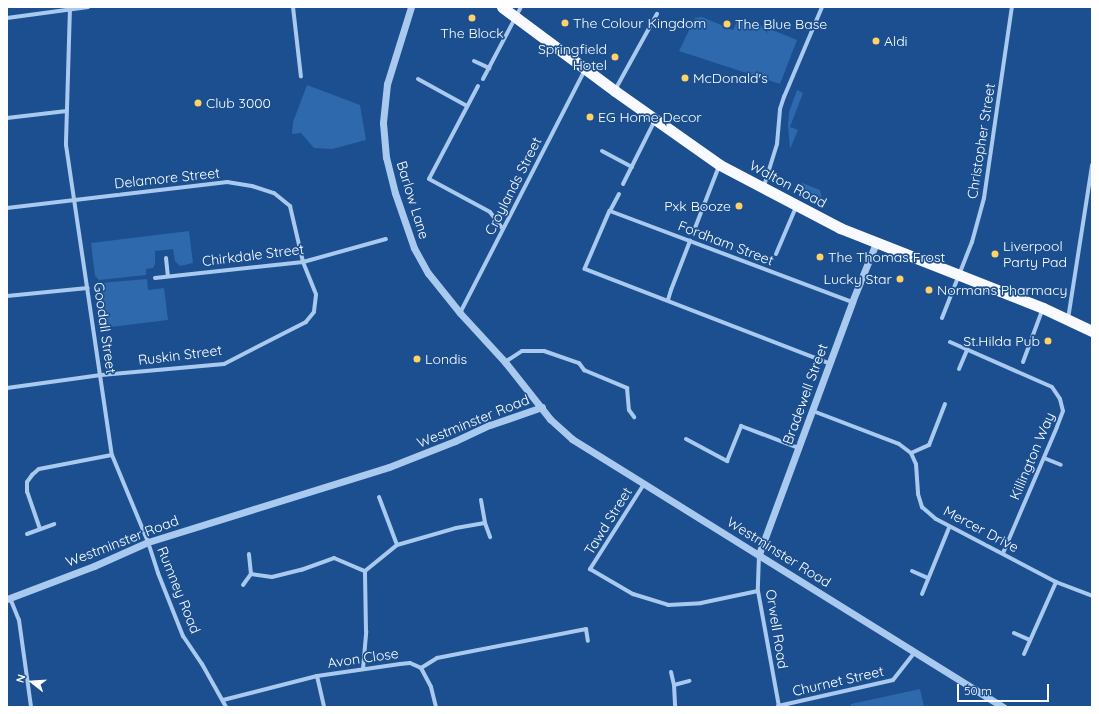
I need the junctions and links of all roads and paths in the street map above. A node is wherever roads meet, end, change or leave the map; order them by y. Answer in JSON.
{"nodes":[{"id":1,"x":88,"y":7,"type":"edge"},
{"id":2,"x":293,"y":7,"type":"edge"},
{"id":3,"x":411,"y":7,"type":"edge"},
{"id":4,"x":502,"y":7,"type":"edge"},
{"id":5,"x":822,"y":7,"type":"edge"},
{"id":6,"x":1012,"y":7,"type":"edge"},
{"id":7,"x":70,"y":8,"type":"edge"},
{"id":8,"x":518,"y":12,"type":"edge"},
{"id":9,"x":657,"y":14,"type":"dead end"},
{"id":10,"x":7,"y":18,"type":"edge"},
{"id":11,"x":474,"y":60,"type":"dead end"},
{"id":12,"x":489,"y":68,"type":"junction"},
{"id":13,"x":586,"y":68,"type":"junction"},
{"id":14,"x":301,"y":77,"type":"dead end"},
{"id":15,"x":418,"y":79,"type":"dead end"},
{"id":16,"x":483,"y":79,"type":"dead end"},
{"id":17,"x":478,"y":86,"type":"dead end"},
{"id":18,"x":615,"y":91,"type":"junction"},
{"id":19,"x":467,"y":106,"type":"junction"},
{"id":20,"x":67,"y":111,"type":"junction"},
{"id":21,"x":7,"y":118,"type":"edge"},
{"id":22,"x":655,"y":119,"type":"junction"},
{"id":23,"x":602,"y":151,"type":"dead end"},
{"id":24,"x":720,"y":165,"type":"junction"},
{"id":25,"x":1092,"y":165,"type":"edge"},
{"id":26,"x":632,"y":167,"type":"junction"},
{"id":27,"x":1091,"y":180,"type":"edge"},
{"id":28,"x":623,"y":184,"type":"dead end"},
{"id":29,"x":764,"y":189,"type":"junction"},
{"id":30,"x":619,"y":194,"type":"dead end"},
{"id":31,"x":74,"y":199,"type":"junction"},
{"id":32,"x":796,"y":206,"type":"junction"},
{"id":33,"x":7,"y":208,"type":"edge"},
{"id":34,"x":610,"y":211,"type":"junction"},
{"id":35,"x":503,"y":228,"type":"junction"},
{"id":36,"x":694,"y":228,"type":"dead end"},
{"id":37,"x":386,"y":239,"type":"dead end"},
{"id":38,"x":690,"y":241,"type":"junction"},
{"id":39,"x":876,"y":243,"type":"junction"},
{"id":40,"x":776,"y":254,"type":"dead end"},
{"id":41,"x":166,"y":258,"type":"dead end"},
{"id":42,"x":303,"y":262,"type":"junction"},
{"id":43,"x":168,"y":276,"type":"junction"},
{"id":44,"x":960,"y":276,"type":"junction"},
{"id":45,"x":155,"y":278,"type":"dead end"},
{"id":46,"x":88,"y":288,"type":"junction"},
{"id":47,"x":672,"y":290,"type":"joint"},
{"id":48,"x":7,"y":296,"type":"edge"},
{"id":49,"x":668,"y":300,"type":"junction"},
{"id":50,"x":852,"y":302,"type":"junction"},
{"id":51,"x":1043,"y":308,"type":"junction"},
{"id":52,"x":460,"y":313,"type":"junction"},
{"id":53,"x":942,"y":318,"type":"dead end"},
{"id":54,"x":1068,"y":320,"type":"junction"},
{"id":55,"x":1092,"y":331,"type":"edge"},
{"id":56,"x":950,"y":342,"type":"dead end"},
{"id":57,"x":966,"y":350,"type":"junction"},
{"id":58,"x":505,"y":362,"type":"junction"},
{"id":59,"x":1023,"y":362,"type":"dead end"},
{"id":60,"x":830,"y":364,"type":"junction"},
{"id":61,"x":959,"y":368,"type":"dead end"},
{"id":62,"x":101,"y":375,"type":"junction"},
{"id":63,"x":7,"y":388,"type":"edge"},
{"id":64,"x":945,"y":404,"type":"dead end"},
{"id":65,"x":542,"y":407,"type":"junction"},
{"id":66,"x":813,"y":411,"type":"junction"},
{"id":67,"x":634,"y":417,"type":"dead end"},
{"id":68,"x":686,"y":440,"type":"dead end"},
{"id":69,"x":799,"y":448,"type":"junction"},
{"id":70,"x":911,"y":453,"type":"junction"},
{"id":71,"x":112,"y":456,"type":"junction"},
{"id":72,"x":1044,"y":458,"type":"junction"},
{"id":73,"x":1061,"y":465,"type":"dead end"},
{"id":74,"x":644,"y":484,"type":"junction"},
{"id":75,"x":379,"y":497,"type":"dead end"},
{"id":76,"x":481,"y":500,"type":"dead end"},
{"id":77,"x":485,"y":523,"type":"junction"},
{"id":78,"x":54,"y":524,"type":"dead end"},
{"id":79,"x":949,"y":528,"type":"junction"},
{"id":80,"x":40,"y":529,"type":"junction"},
{"id":81,"x":27,"y":534,"type":"dead end"},
{"id":82,"x":490,"y":537,"type":"dead end"},
{"id":83,"x":148,"y":542,"type":"junction"},
{"id":84,"x":397,"y":545,"type":"junction"},
{"id":85,"x":248,"y":554,"type":"dead end"},
{"id":86,"x":759,"y":554,"type":"junction"},
{"id":87,"x":1003,"y":554,"type":"junction"},
{"id":88,"x":365,"y":571,"type":"junction"},
{"id":89,"x":912,"y":571,"type":"dead end"},
{"id":90,"x":251,"y":574,"type":"junction"},
{"id":91,"x":928,"y":578,"type":"junction"},
{"id":92,"x":1056,"y":582,"type":"junction"},
{"id":93,"x":244,"y":585,"type":"dead end"},
{"id":94,"x":758,"y":591,"type":"junction"},
{"id":95,"x":922,"y":594,"type":"dead end"},
{"id":96,"x":1092,"y":596,"type":"edge"},
{"id":97,"x":8,"y":599,"type":"edge"},
{"id":98,"x":1014,"y":633,"type":"dead end"},
{"id":99,"x":1030,"y":640,"type":"junction"},
{"id":100,"x":588,"y":641,"type":"dead end"},
{"id":101,"x":914,"y":652,"type":"junction"},
{"id":102,"x":1024,"y":654,"type":"dead end"},
{"id":103,"x":421,"y":668,"type":"junction"},
{"id":104,"x":363,"y":669,"type":"junction"},
{"id":105,"x":671,"y":672,"type":"dead end"},
{"id":106,"x":317,"y":676,"type":"junction"},
{"id":107,"x":689,"y":681,"type":"dead end"},
{"id":108,"x":674,"y":684,"type":"junction"},
{"id":109,"x":223,"y":700,"type":"junction"},
{"id":110,"x":778,"y":706,"type":"edge"},
{"id":111,"x":31,"y":707,"type":"edge"},
{"id":112,"x":226,"y":707,"type":"edge"},
{"id":113,"x":324,"y":707,"type":"edge"},
{"id":114,"x":436,"y":707,"type":"edge"},
{"id":115,"x":676,"y":707,"type":"edge"},
{"id":116,"x":1003,"y":707,"type":"edge"}],
"edges":[{"from":1,"to":7,"type":"street"},
{"from":2,"to":14,"type":"street"},
{"from":3,"to":52,"type":"street","name":"Barlow Lane"},
{"from":4,"to":8,"type":"highway","name":"Walton Road"},
{"from":5,"to":29,"type":"street"},
{"from":6,"to":44,"type":"street","name":"Christopher Street"},
{"from":7,"to":10,"type":"street"},
{"from":7,"to":20,"type":"street","name":"Goodall Street"},
{"from":8,"to":12,"type":"street"},
{"from":8,"to":13,"type":"highway","name":"Walton Road"},
{"from":9,"to":18,"type":"street"},
{"from":11,"to":12,"type":"street"},
{"from":12,"to":16,"type":"street"},
{"from":13,"to":18,"type":"highway","name":"Walton Road"},
{"from":13,"to":35,"type":"street","name":"Croylands Street"},
{"from":15,"to":19,"type":"street"},
{"from":17,"to":19,"type":"street"},
{"from":18,"to":22,"type":"highway","name":"Walton Road"},
{"from":19,"to":35,"type":"street"},
{"from":20,"to":21,"type":"street"},
{"from":20,"to":31,"type":"street","name":"Goodall Street"},
{"from":22,"to":24,"type":"highway","name":"Walton Road"},
{"from":22,"to":26,"type":"street"},
{"from":23,"to":26,"type":"street"},
{"from":24,"to":29,"type":"highway","name":"Walton Road"},
{"from":24,"to":36,"type":"street"},
{"from":25,"to":27,"type":"street"},
{"from":26,"to":28,"type":"street"},
{"from":27,"to":54,"type":"street"},
{"from":29,"to":32,"type":"highway","name":"Walton Road"},
{"from":30,"to":34,"type":"street"},
{"from":31,"to":33,"type":"street","name":"Delamore Street"},
{"from":31,"to":42,"type":"street","name":"Delamore Street"},
{"from":31,"to":46,"type":"street","name":"Goodall Street"},
{"from":32,"to":39,"type":"highway","name":"Walton Road"},
{"from":32,"to":40,"type":"street"},
{"from":34,"to":38,"type":"street","name":"Fordham Street"},
{"from":34,"to":49,"type":"street"},
{"from":35,"to":52,"type":"street","name":"Croylands Street"},
{"from":37,"to":42,"type":"street","name":"Chirkdale Street"},
{"from":38,"to":47,"type":"street"},
{"from":38,"to":50,"type":"street","name":"Fordham Street"},
{"from":39,"to":44,"type":"highway","name":"Walton Road"},
{"from":39,"to":50,"type":"street","name":"Bradewell Street"},
{"from":41,"to":43,"type":"street"},
{"from":42,"to":43,"type":"street","name":"Chirkdale Street"},
{"from":42,"to":62,"type":"street","name":"Ruskin Street"},
{"from":43,"to":45,"type":"street","name":"Chirkdale Street"},
{"from":44,"to":51,"type":"highway","name":"Walton Road"},
{"from":44,"to":53,"type":"street","name":"Christopher Street"},
{"from":46,"to":48,"type":"street"},
{"from":46,"to":62,"type":"street","name":"Goodall Street"},
{"from":47,"to":49,"type":"street"},
{"from":49,"to":60,"type":"street"},
{"from":50,"to":60,"type":"street","name":"Bradewell Street"},
{"from":51,"to":54,"type":"highway","name":"Walton Road"},
{"from":51,"to":59,"type":"street"},
{"from":52,"to":58,"type":"street","name":"Barlow Lane"},
{"from":54,"to":55,"type":"highway","name":"Walton Road"},
{"from":56,"to":57,"type":"street","name":"Killington Way"},
{"from":57,"to":61,"type":"street"},
{"from":57,"to":72,"type":"street","name":"Killington Way"},
{"from":58,"to":65,"type":"street","name":"Barlow Lane"},
{"from":58,"to":67,"type":"street"},
{"from":60,"to":66,"type":"street","name":"Bradewell Street"},
{"from":62,"to":63,"type":"street","name":"Ruskin Street"},
{"from":62,"to":71,"type":"street","name":"Goodall Street"},
{"from":64,"to":70,"type":"street"},
{"from":65,"to":74,"type":"street","name":"Westminster Road"},
{"from":65,"to":83,"type":"street","name":"Westminster Road"},
{"from":66,"to":69,"type":"street","name":"Bradewell Street"},
{"from":66,"to":70,"type":"street"},
{"from":68,"to":69,"type":"street"},
{"from":69,"to":86,"type":"street","name":"Bradewell Street"},
{"from":70,"to":79,"type":"street","name":"Mercer Drive"},
{"from":71,"to":80,"type":"street"},
{"from":71,"to":83,"type":"street","name":"Goodall Street"},
{"from":72,"to":73,"type":"street"},
{"from":72,"to":87,"type":"street","name":"Killington Way"},
{"from":74,"to":86,"type":"street","name":"Westminster Road"},
{"from":74,"to":94,"type":"street","name":"Tawd Street"},
{"from":75,"to":84,"type":"street"},
{"from":76,"to":77,"type":"street"},
{"from":77,"to":82,"type":"street"},
{"from":77,"to":84,"type":"street"},
{"from":78,"to":80,"type":"street"},
{"from":79,"to":87,"type":"street","name":"Mercer Drive"},
{"from":79,"to":91,"type":"street"},
{"from":80,"to":81,"type":"street"},
{"from":83,"to":97,"type":"street","name":"Westminster Road"},
{"from":83,"to":109,"type":"street","name":"Rumney Road"},
{"from":84,"to":88,"type":"street"},
{"from":85,"to":90,"type":"street"},
{"from":86,"to":94,"type":"street","name":"Orwell Road"},
{"from":86,"to":101,"type":"street","name":"Westminster Road"},
{"from":87,"to":92,"type":"street","name":"Mercer Drive"},
{"from":88,"to":90,"type":"street"},
{"from":88,"to":104,"type":"street"},
{"from":89,"to":91,"type":"street"},
{"from":90,"to":93,"type":"street"},
{"from":91,"to":95,"type":"street"},
{"from":92,"to":96,"type":"street","name":"Mercer Drive"},
{"from":92,"to":99,"type":"street"},
{"from":94,"to":110,"type":"street","name":"Orwell Road"},
{"from":97,"to":111,"type":"street"},
{"from":98,"to":99,"type":"street"},
{"from":99,"to":102,"type":"street"},
{"from":100,"to":103,"type":"street"},
{"from":101,"to":110,"type":"street","name":"Churnet Street"},
{"from":101,"to":116,"type":"street","name":"Westminster Road"},
{"from":103,"to":104,"type":"street","name":"Avon Close"},
{"from":103,"to":114,"type":"street"},
{"from":104,"to":106,"type":"street","name":"Avon Close"},
{"from":105,"to":108,"type":"street"},
{"from":106,"to":109,"type":"street","name":"Avon Close"},
{"from":106,"to":113,"type":"street"},
{"from":107,"to":108,"type":"street"},
{"from":108,"to":115,"type":"street"},
{"from":109,"to":112,"type":"street","name":"Rumney Road"}]}
